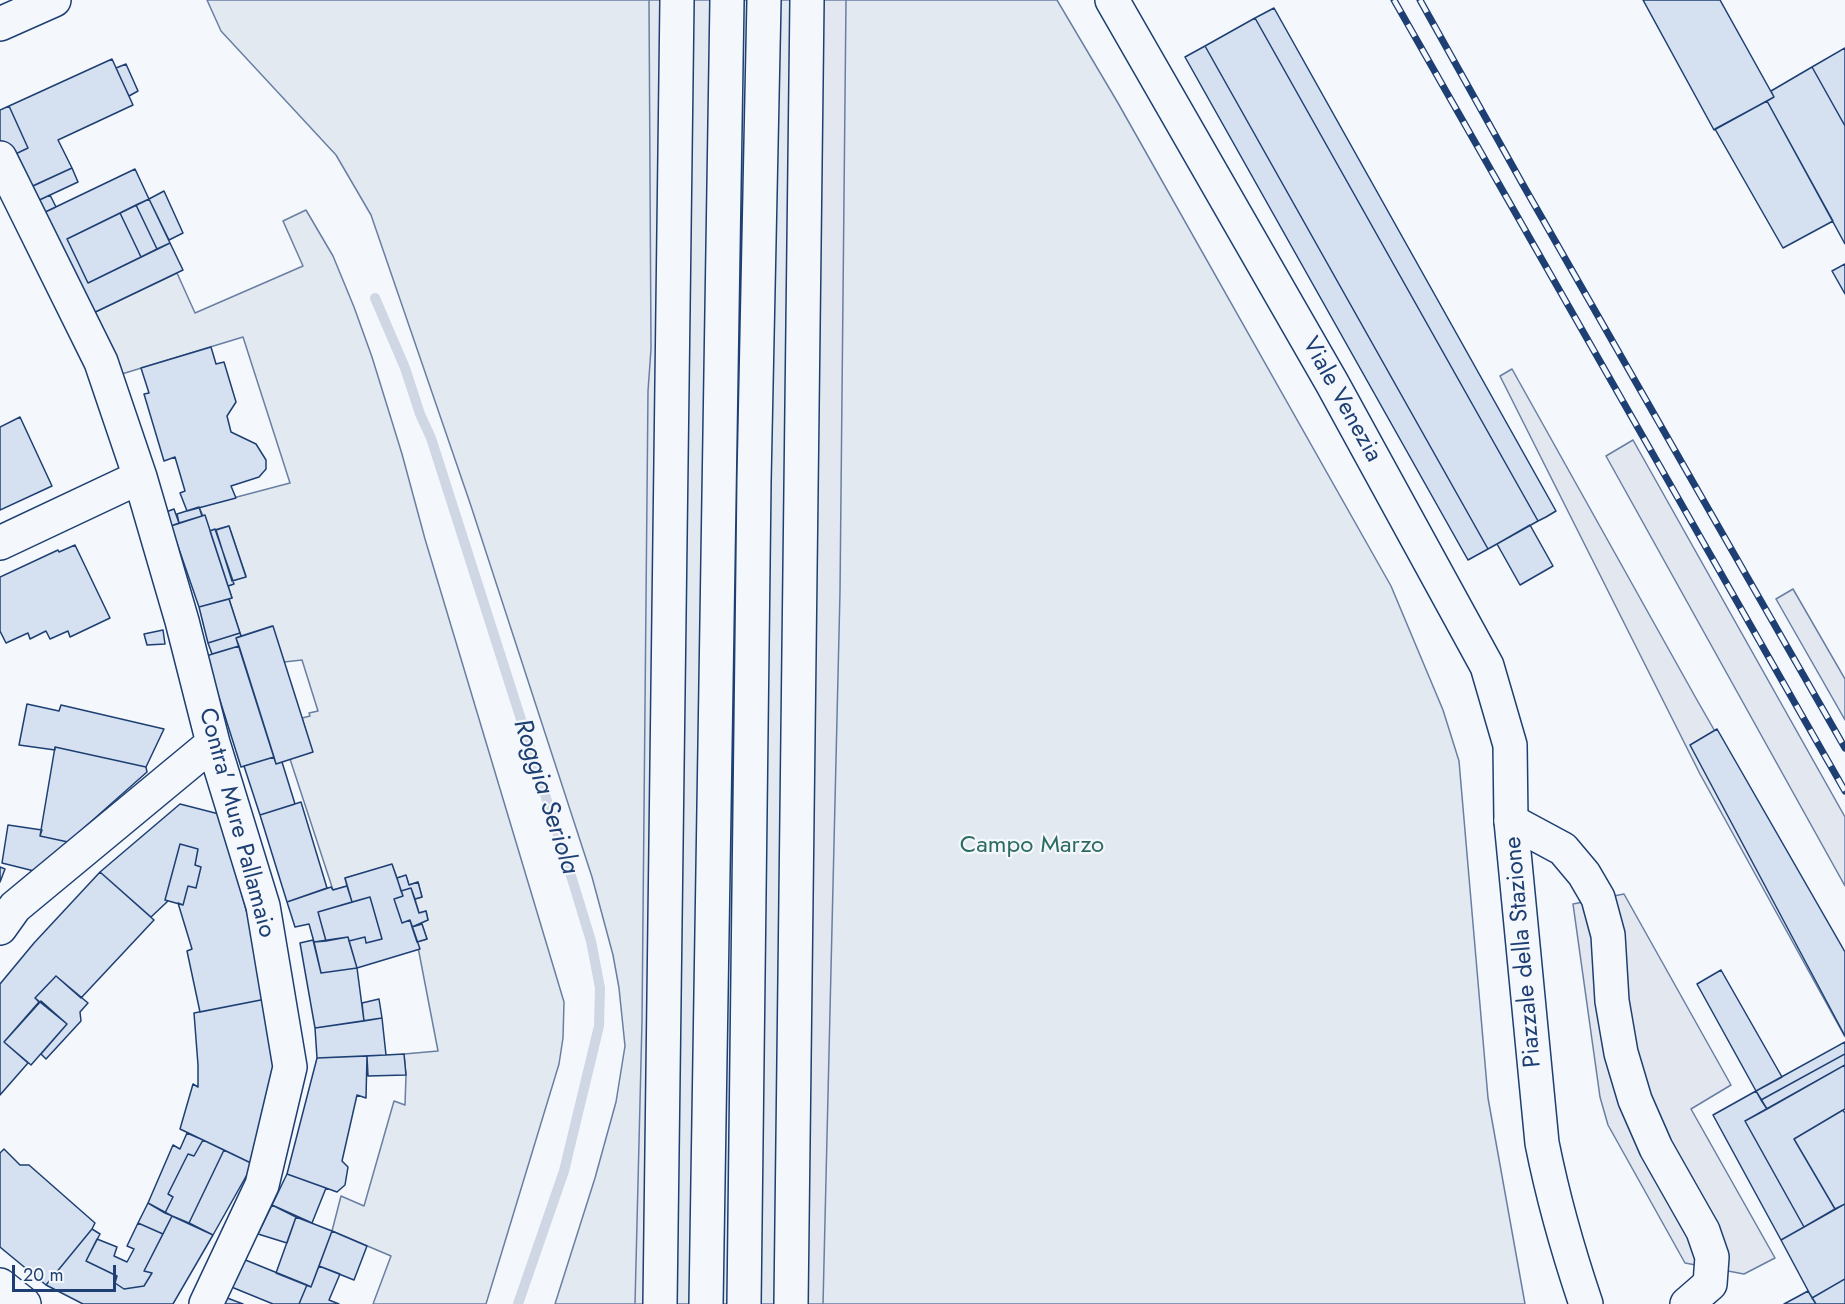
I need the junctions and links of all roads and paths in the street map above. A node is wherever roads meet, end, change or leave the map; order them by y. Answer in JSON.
{"nodes":[{"id":1,"x":54,"y":0,"type":"edge"},
{"id":2,"x":677,"y":0,"type":"edge"},
{"id":3,"x":727,"y":0,"type":"edge"},
{"id":4,"x":764,"y":0,"type":"edge"},
{"id":5,"x":807,"y":0,"type":"edge"},
{"id":6,"x":1112,"y":0,"type":"edge"},
{"id":7,"x":0,"y":24,"type":"edge"},
{"id":8,"x":0,"y":158,"type":"edge"},
{"id":9,"x":140,"y":477,"type":"junction"},
{"id":10,"x":0,"y":543,"type":"edge"},
{"id":11,"x":213,"y":743,"type":"junction"},
{"id":12,"x":1511,"y":821,"type":"junction"},
{"id":13,"x":0,"y":928,"type":"edge"},
{"id":14,"x":0,"y":1285,"type":"edge"},
{"id":15,"x":1585,"y":1295,"type":"edge"},
{"id":16,"x":24,"y":1304,"type":"edge"},
{"id":17,"x":206,"y":1304,"type":"edge"},
{"id":18,"x":660,"y":1304,"type":"edge"},
{"id":19,"x":706,"y":1304,"type":"edge"},
{"id":20,"x":744,"y":1304,"type":"edge"},
{"id":21,"x":791,"y":1304,"type":"edge"},
{"id":22,"x":1688,"y":1304,"type":"edge"}],
"edges":[{"from":1,"to":7,"type":"street"},
{"from":2,"to":18,"type":"street"},
{"from":3,"to":19,"type":"street"},
{"from":4,"to":20,"type":"street"},
{"from":5,"to":21,"type":"street"},
{"from":6,"to":12,"type":"street","name":"Viale Venezia"},
{"from":8,"to":9,"type":"street","name":"Contra' Mure Pallamaio"},
{"from":9,"to":10,"type":"street"},
{"from":9,"to":11,"type":"street","name":"Contra' Mure Pallamaio"},
{"from":11,"to":13,"type":"street"},
{"from":11,"to":17,"type":"street","name":"Contra' Mure Pallamaio"},
{"from":12,"to":15,"type":"street","name":"Piazzale della Stazione"},
{"from":12,"to":22,"type":"street","name":"Piazzale della Stazione"},
{"from":14,"to":16,"type":"street"}]}
